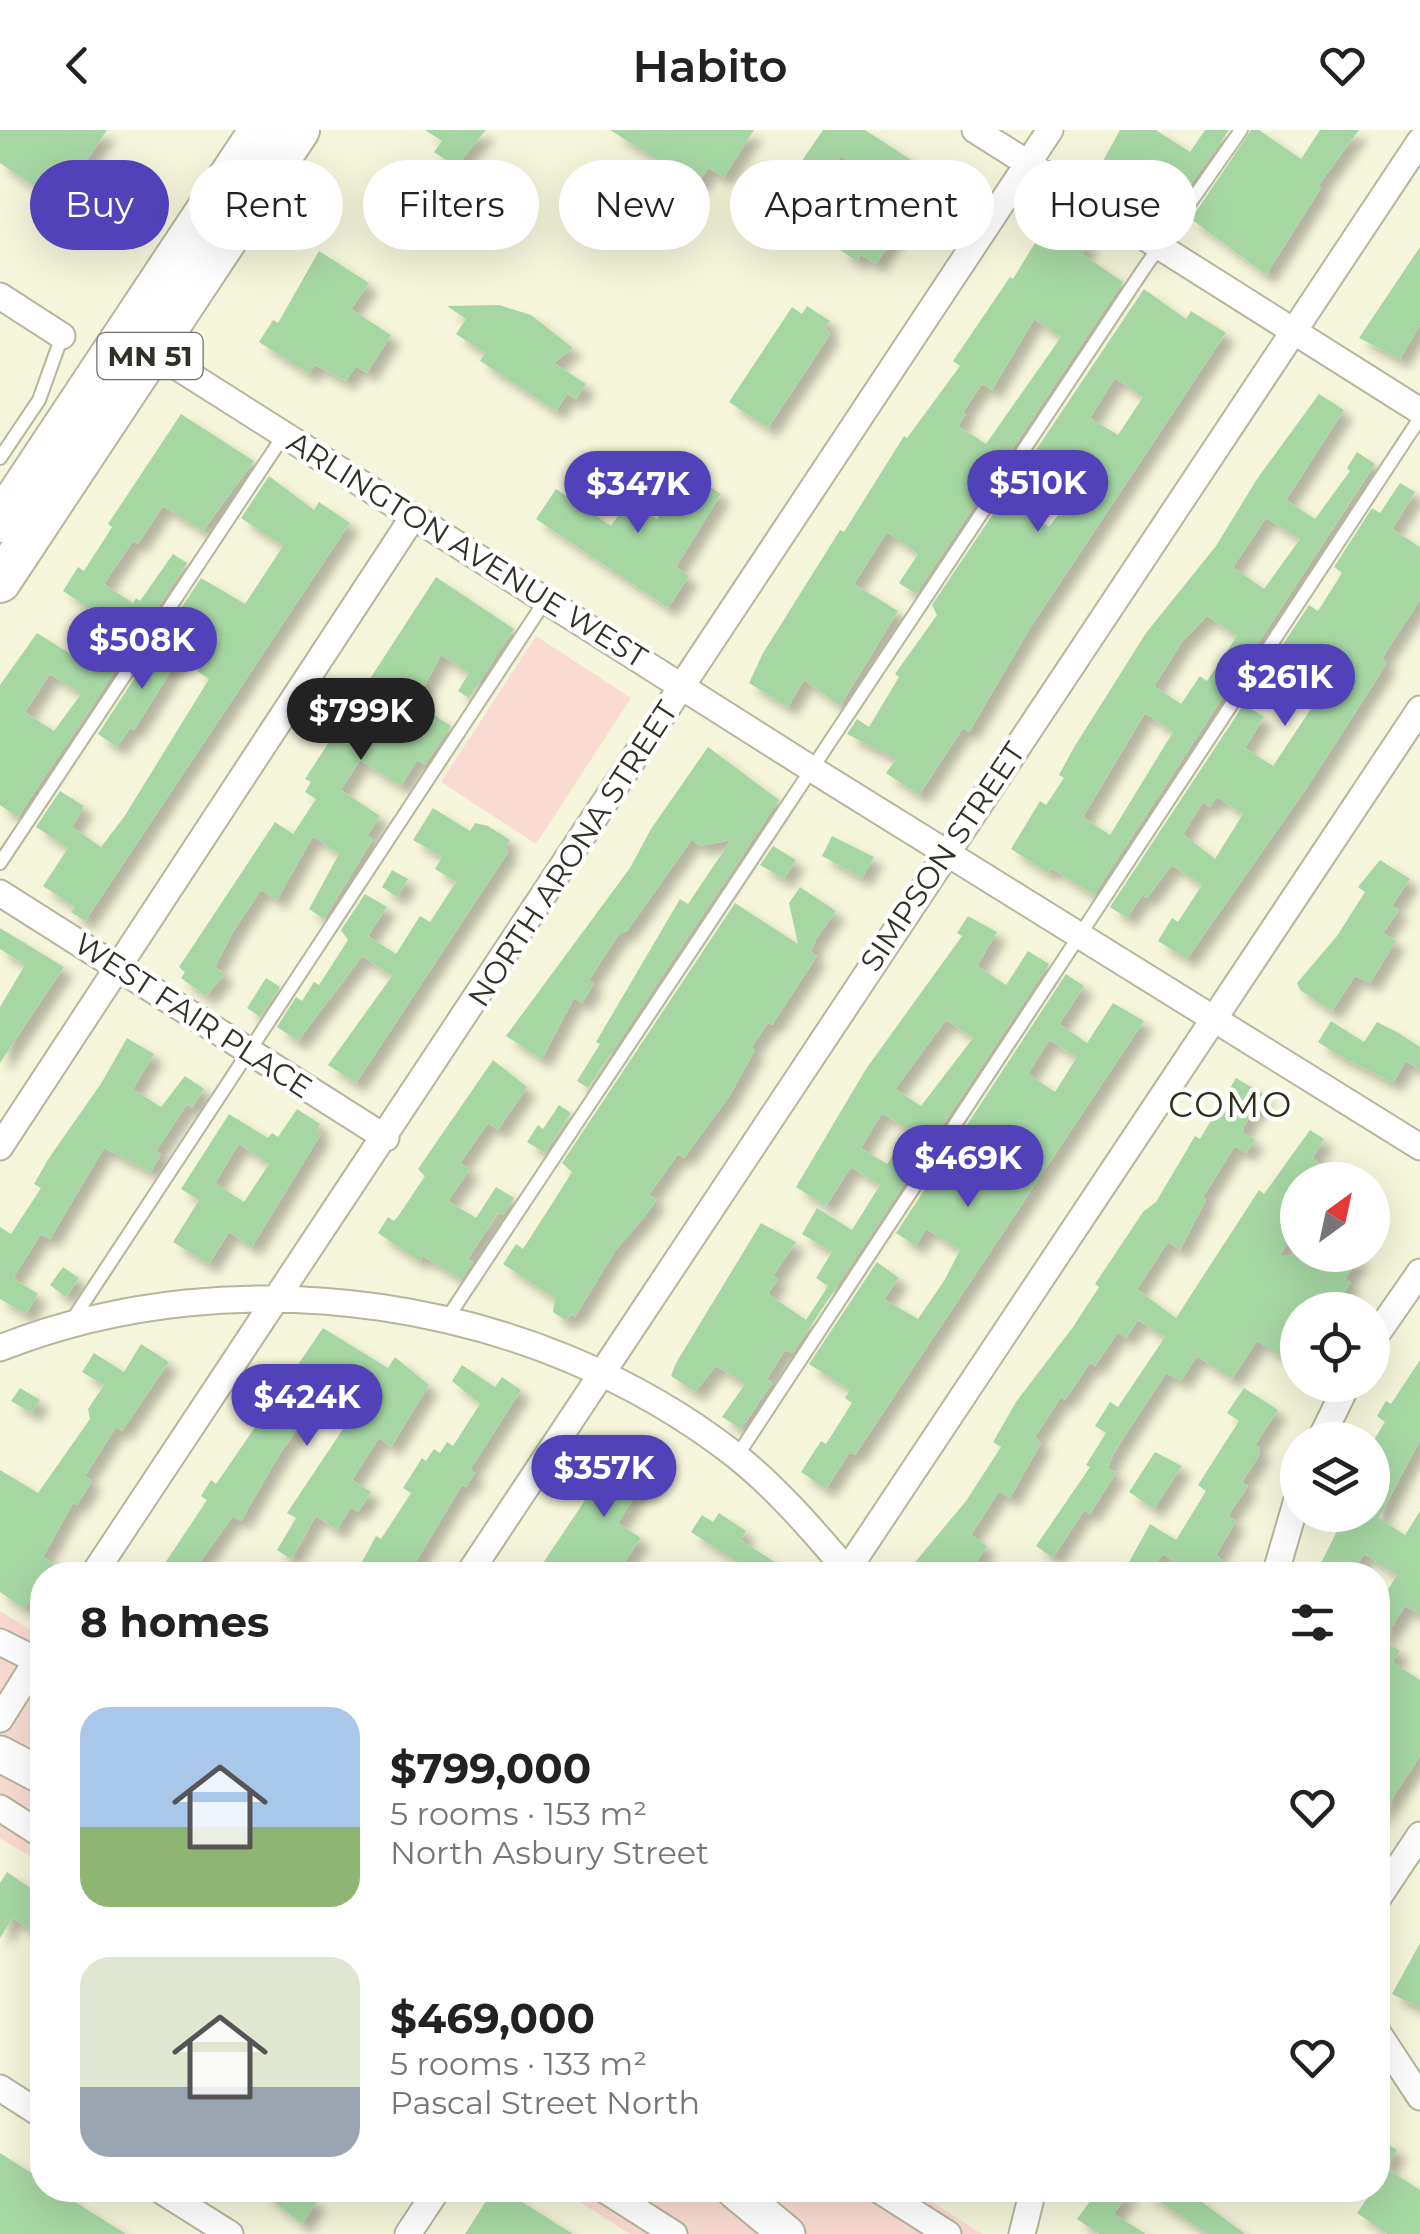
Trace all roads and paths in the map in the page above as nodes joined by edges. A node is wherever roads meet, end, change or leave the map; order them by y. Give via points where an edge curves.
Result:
1 (260, 130) edge
2 (299, 130) edge
3 (975, 130) edge
4 (1050, 130) edge
5 (1241, 130) edge
6 (1420, 141) edge
7 (1021, 160) edge
8 (1028, 160) edge
9 (1014, 181) edge
10 (1196, 197) edge
11 (1160, 250) edge
12 (1167, 250) edge
13 (0, 296) edge
14 (1293, 331) junction
15 (62, 336) joint
16 (139, 342) junction
17 (1420, 415) edge
18 (284, 435) junction
19 (0, 458) edge
20 (413, 517) junction
21 (0, 522) edge
22 (0, 582) edge
23 (545, 601) junction
24 (683, 687) junction
25 (1420, 709) edge
26 (1412, 737) edge
27 (810, 768) junction
28 (946, 852) junction
29 (0, 863) edge
30 (0, 893) edge
31 (1079, 932) junction
32 (117, 967) junction
33 (1215, 1017) junction
34 (248, 1051) junction
35 (386, 1138) junction
36 (1420, 1146) edge
37 (0, 1147) edge
38 (1420, 1272) edge
39 (275, 1300) junction
40 (1390, 1315) edge
41 (446, 1320) junction
42 (71, 1322) junction
43 (0, 1348) edge
44 (600, 1375) junction
45 (737, 1456) junction
46 (1288, 1532) edge
47 (103, 1562) edge
48 (477, 1562) edge
49 (838, 1562) edge
50 (856, 1562) edge
51 (1280, 1562) edge
52 (0, 1642) edge
53 (30, 1654) edge
54 (30, 1675) edge
55 (0, 1720) edge
56 (0, 1754) edge
57 (30, 1770) edge
58 (0, 1808) edge
59 (30, 1827) edge
60 (1420, 1835) edge
61 (1390, 1880) edge
62 (1390, 2051) edge
63 (0, 2088) edge
64 (1420, 2097) edge
65 (30, 2107) edge
66 (179, 2202) edge
67 (429, 2202) edge
68 (624, 2202) edge
69 (748, 2202) edge
70 (898, 2202) edge
71 (1030, 2202) edge
72 (230, 2234) edge
73 (408, 2234) edge
74 (674, 2234) edge
75 (787, 2234) edge
76 (948, 2234) edge
77 (1022, 2234) edge

1 - 16 main road, MN 51
2 - 16 main road, MN 51
3 - 7 street
4 - 8 street, NORTH ARONA STREET
5 - 10 lane
6 - 14 street, SIMPSON STREET
9 - 24 street, NORTH ARONA STREET
11 - 27 lane
12 - 14 street
13 - 15 street
14 - 17 street
14 - 28 street, SIMPSON STREET
15 - 19 lane via 39,400
16 - 18 street, ARLINGTON AVENUE WEST
16 - 21 main road, MN 51
16 - 22 main road, MN 51
17 - 31 lane
18 - 20 street, ARLINGTON AVENUE WEST
18 - 29 lane
20 - 23 street, ARLINGTON AVENUE WEST
20 - 32 street
23 - 24 street, ARLINGTON AVENUE WEST
23 - 34 lane
24 - 27 street, ARLINGTON AVENUE WEST
24 - 35 street, NORTH ARONA STREET
25 - 26 street
26 - 33 street
27 - 28 street, ARLINGTON AVENUE WEST
27 - 41 lane
28 - 31 street, ARLINGTON AVENUE WEST
28 - 44 street, SIMPSON STREET
30 - 32 street, WEST FAIR PLACE
31 - 33 street, ARLINGTON AVENUE WEST
31 - 45 lane
32 - 34 street, WEST FAIR PLACE
32 - 37 street
33 - 36 street, ARLINGTON AVENUE WEST
33 - 50 street
34 - 35 street, WEST FAIR PLACE
34 - 42 lane
35 - 39 street, NORTH ARONA STREET
38 - 40 street
39 - 41 street
39 - 42 street via 198,1302
39 - 47 street, NORTH ARONA STREET
41 - 44 street
42 - 43 street
44 - 45 street
44 - 48 street, SIMPSON STREET
45 - 49 street
46 - 51 street
52 - 53 street
54 - 55 street
56 - 57 street
58 - 59 street
60 - 61 street
62 - 64 street
63 - 65 street
66 - 72 street
67 - 73 street
68 - 74 street
69 - 75 street
70 - 76 street
71 - 77 street

